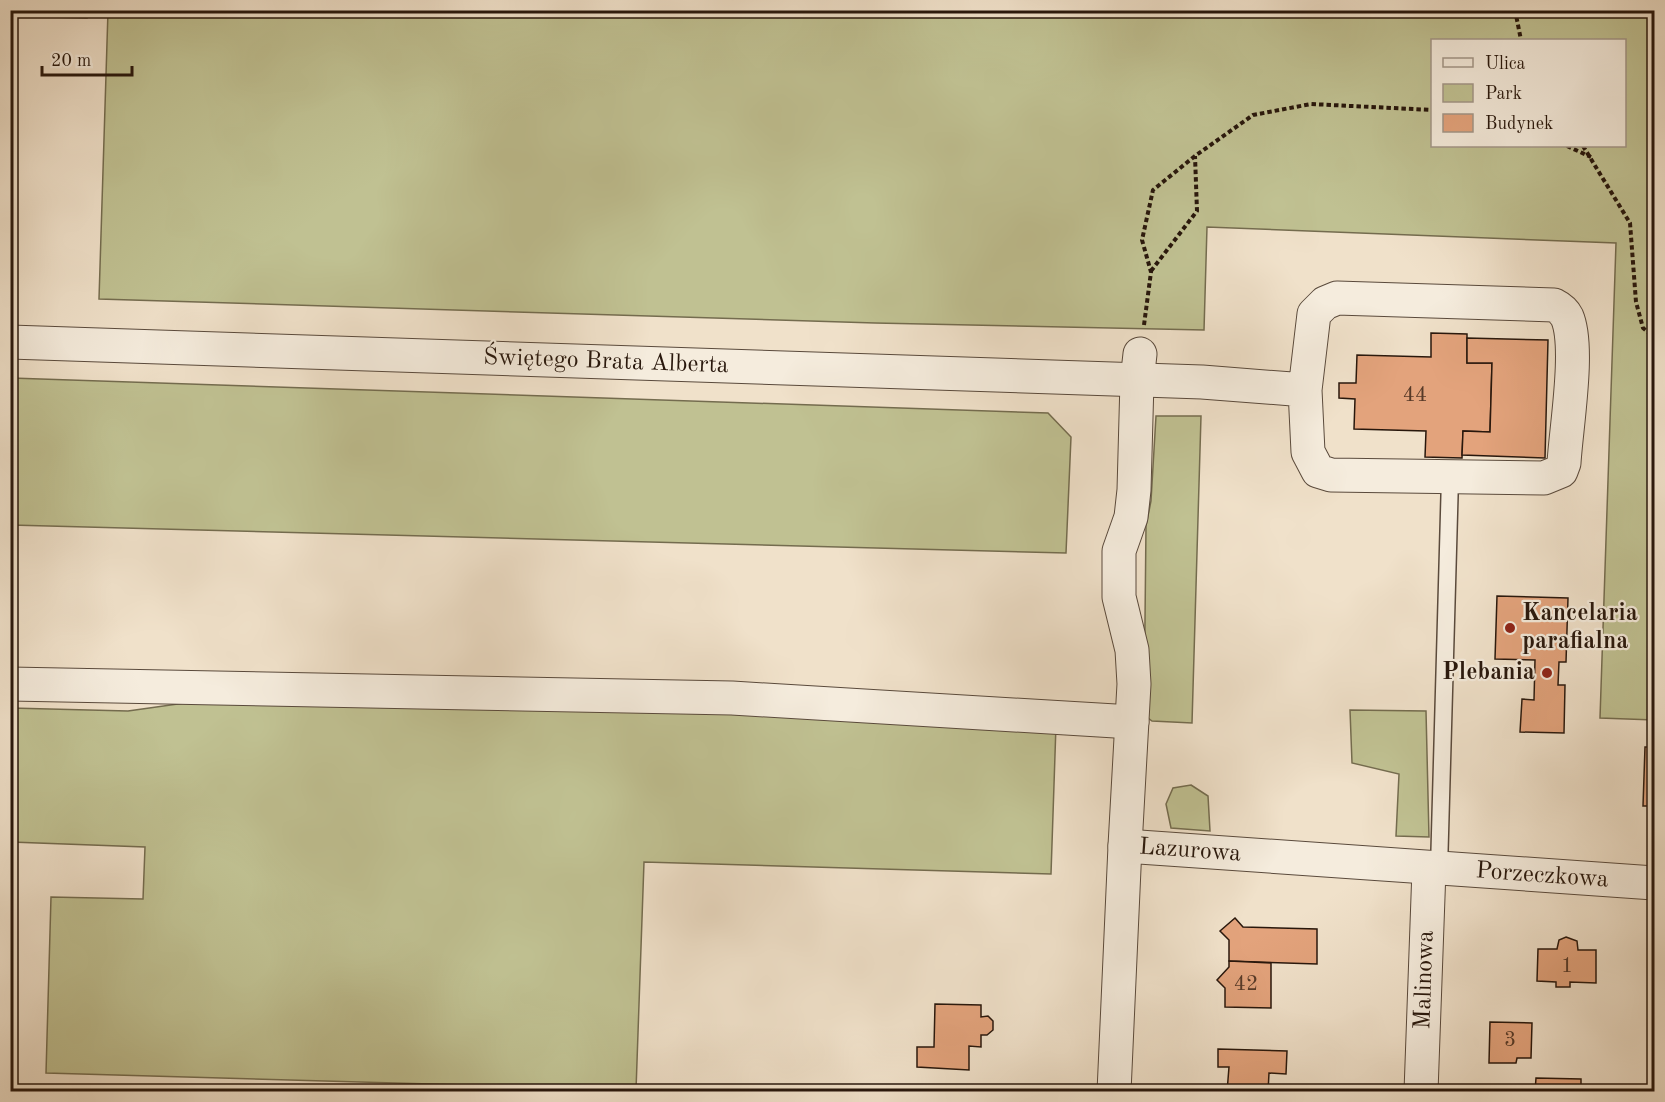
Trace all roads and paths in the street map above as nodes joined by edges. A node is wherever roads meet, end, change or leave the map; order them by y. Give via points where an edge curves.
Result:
1 (1515, 10) edge
2 (1521, 39) edge
3 (1431, 110) edge
4 (1569, 147) edge
5 (1584, 147) edge
6 (1195, 156) junction
7 (1592, 158) junction
8 (1151, 272) junction
9 (1654, 337) edge
10 (10, 342) edge
11 (1138, 367) junction
12 (1305, 390) junction
13 (1450, 478) junction
14 (10, 684) edge
15 (1132, 722) junction
16 (1125, 846) junction
17 (1434, 869) junction
18 (1654, 883) edge
19 (1114, 1092) edge
20 (1421, 1092) edge

1 - 2 path
3 - 6 path via 1311,104 1253,115
4 - 7 path
5 - 7 path
6 - 8 path via 1197,211
6 - 8 path via 1153,190 1142,240
7 - 9 path via 1630,223 1636,302 1642,328
8 - 11 path
10 - 11 street, Świętego Brata Alberta
11 - 12 street, Świętego Brata Alberta via 1202,381
11 - 15 street via 1134,490 1131,517 1119,551 1119,597 1132,650
12 - 13 street via 1308,452 1318,471 1330,475
12 - 13 street via 1314,314 1337,298 1554,305 1562,309 1568,318 1572,346 1561,471 1544,478
13 - 17 lane
14 - 15 street via 732,698
15 - 16 street
16 - 17 street, Lazurowa
16 - 19 street, Lazurowa
17 - 18 street, Porzeczkowa
17 - 20 street, Malinowa

